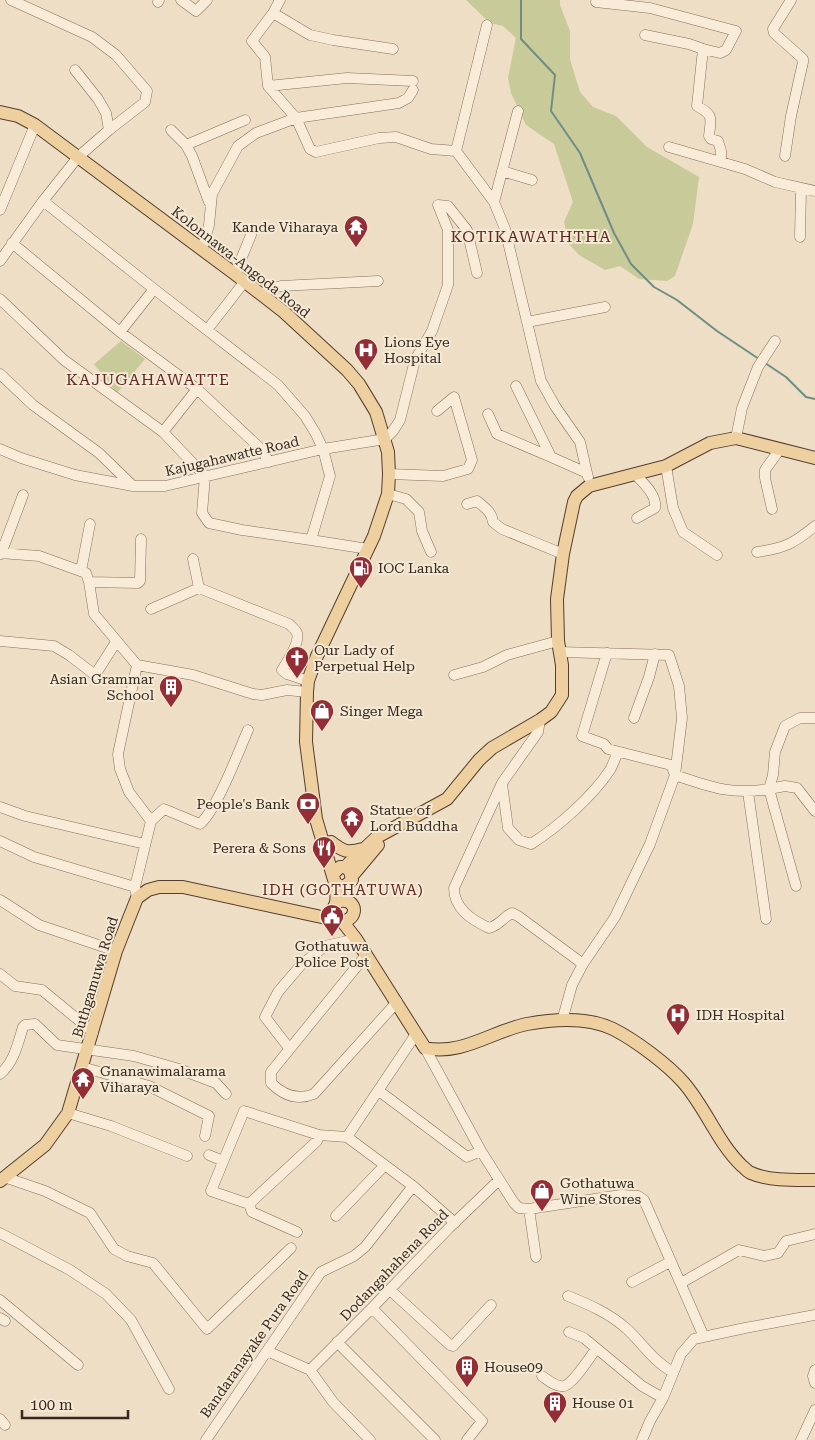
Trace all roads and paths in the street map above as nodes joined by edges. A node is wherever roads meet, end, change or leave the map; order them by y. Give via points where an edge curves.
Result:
1 (10, 0) edge
2 (181, 0) edge
3 (207, 0) edge
4 (280, 0) edge
5 (790, 0) edge
6 (596, 2) dead end
7 (651, 4) edge
8 (273, 13) junction
9 (487, 25) dead end
10 (645, 34) dead end
11 (703, 48) junction
12 (393, 49) dead end
13 (75, 70) dead end
14 (268, 86) junction
15 (518, 111) dead end
16 (0, 112) edge
17 (296, 118) junction
18 (245, 120) dead end
19 (35, 125) junction
20 (109, 130) junction
21 (171, 130) dead end
22 (186, 145) junction
23 (669, 146) dead end
24 (456, 151) junction
25 (785, 156) dead end
26 (78, 157) junction
27 (721, 162) junction
28 (502, 171) junction
29 (532, 180) dead end
30 (801, 189) junction
31 (815, 191) edge
32 (43, 201) junction
33 (494, 202) junction
34 (211, 206) junction
35 (0, 210) edge
36 (251, 235) dead end
37 (800, 237) dead end
38 (12, 243) junction
39 (202, 249) junction
40 (0, 260) edge
41 (477, 272) dead end
42 (240, 278) junction
43 (378, 281) dead end
44 (154, 289) junction
45 (262, 294) junction
46 (0, 300) edge
47 (605, 307) dead end
48 (527, 322) junction
49 (207, 330) junction
50 (120, 332) junction
51 (775, 341) dead end
52 (0, 374) edge
53 (516, 386) dead end
54 (197, 389) junction
55 (437, 411) dead end
56 (488, 414) dead end
57 (164, 432) junction
58 (736, 438) junction
59 (385, 439) junction
60 (0, 449) edge
61 (323, 449) junction
62 (780, 449) junction
63 (551, 456) junction
64 (815, 458) edge
65 (269, 462) junction
66 (666, 466) junction
67 (587, 473) junction
68 (389, 474) junction
69 (205, 476) junction
70 (636, 476) junction
71 (133, 486) junction
72 (589, 486) junction
73 (388, 494) junction
74 (23, 495) dead end
75 (467, 504) dead end
76 (772, 509) dead end
77 (637, 518) dead end
78 (90, 524) dead end
79 (815, 526) edge
80 (141, 539) dead end
81 (311, 540) junction
82 (368, 549) junction
83 (431, 552) dead end
84 (757, 552) dead end
85 (1, 553) edge
86 (564, 554) junction
87 (717, 555) dead end
88 (193, 559) dead end
89 (81, 571) junction
90 (90, 582) junction
91 (199, 588) junction
92 (151, 609) dead end
93 (0, 641) edge
94 (116, 642) junction
95 (559, 646) junction
96 (607, 653) junction
97 (655, 654) junction
98 (137, 665) junction
99 (454, 675) dead end
100 (308, 686) junction
101 (634, 718) dead end
102 (815, 718) edge
103 (540, 720) junction
104 (248, 730) dead end
105 (618, 752) junction
106 (675, 775) junction
107 (502, 783) junction
108 (769, 789) junction
109 (748, 792) junction
110 (315, 806) junction
111 (0, 807) edge
112 (815, 811) edge
113 (151, 821) junction
114 (387, 833) junction
115 (0, 841) edge
116 (331, 842) junction
117 (145, 844) junction
118 (364, 849) junction
119 (343, 875) junction
120 (796, 886) dead end
121 (136, 892) junction
122 (0, 900) edge
123 (334, 904) junction
124 (353, 908) junction
125 (309, 914) junction
126 (766, 919) dead end
127 (341, 921) junction
128 (356, 939) junction
129 (116, 951) junction
130 (366, 955) junction
131 (584, 964) junction
132 (0, 974) edge
133 (397, 1002) junction
134 (562, 1021) junction
135 (92, 1032) junction
136 (416, 1034) junction
137 (289, 1048) junction
138 (425, 1048) junction
139 (88, 1050) junction
140 (82, 1067) junction
141 (1, 1070) edge
142 (379, 1091) junction
143 (226, 1094) dead end
144 (68, 1113) junction
145 (205, 1136) dead end
146 (319, 1136) junction
147 (347, 1137) junction
148 (481, 1151) junction
149 (208, 1155) dead end
150 (187, 1156) dead end
151 (223, 1161) junction
152 (385, 1165) junction
153 (2, 1179) edge
154 (499, 1180) junction
155 (815, 1180) edge
156 (413, 1186) junction
157 (249, 1204) junction
158 (529, 1209) junction
159 (336, 1216) dead end
160 (454, 1223) junction
161 (297, 1232) dead end
162 (0, 1234) edge
163 (815, 1234) edge
164 (290, 1248) dead end
165 (536, 1257) dead end
166 (670, 1262) junction
167 (632, 1282) dead end
168 (681, 1283) junction
169 (390, 1290) junction
170 (568, 1296) dead end
171 (0, 1300) edge
172 (490, 1305) dead end
173 (372, 1308) junction
174 (815, 1315) edge
175 (569, 1332) dead end
176 (704, 1336) junction
177 (337, 1342) junction
178 (596, 1349) junction
179 (267, 1351) junction
180 (78, 1365) dead end
181 (310, 1370) junction
182 (815, 1370) edge
183 (673, 1372) junction
184 (542, 1376) dead end
185 (815, 1383) edge
186 (169, 1390) dead end
187 (663, 1398) junction
188 (815, 1410) edge
189 (207, 1438) edge
190 (365, 1438) edge
191 (198, 1440) edge
192 (435, 1440) edge
193 (467, 1440) edge
194 (642, 1440) edge
195 (800, 1440) edge

1 - 20 street via 92,37 116,55 147,91 145,102
2 - 3 street via 196,10
4 - 8 street
5 - 25 street via 773,29 803,59
6 - 7 street
7 - 11 street via 736,31 726,50 720,53
8 - 12 street via 310,35
8 - 14 street via 252,41 265,57
9 - 24 street
10 - 11 street
11 - 27 street via 697,106 711,117 709,136 720,144
13 - 20 street via 98,98 106,113
14 - 17 street
14 - 17 street via 347,78 413,85 408,98 399,103
15 - 28 street
16 - 19 main road, Kolonnawa-Angoda Road via 18,116
17 - 24 street via 310,149 316,152 396,137 431,148
17 - 34 street via 256,133 238,146 212,194
18 - 22 street
19 - 26 main road, Kolonnawa-Angoda Road
19 - 35 street
20 - 26 street
21 - 22 street
22 - 34 street
23 - 27 street
24 - 33 street
26 - 32 street
26 - 39 main road, Kolonnawa-Angoda Road
27 - 30 street
28 - 29 street
28 - 33 street
30 - 31 street
30 - 37 street
32 - 38 street
32 - 44 street
33 - 48 street via 505,229
34 - 39 street
36 - 42 street
38 - 40 street
38 - 50 street
39 - 42 main road, Kolonnawa-Angoda Road
41 - 59 street via 467,230 448,206 438,205 448,230 448,285 432,331 415,360 400,420
42 - 45 main road, Kolonnawa-Angoda Road
42 - 49 street
43 - 45 street via 281,286
44 - 49 street
44 - 50 street
45 - 59 main road, Kolonnawa-Angoda Road via 308,332 360,384 376,412
46 - 57 street via 64,360
47 - 48 street
48 - 67 street via 541,381 580,442
49 - 61 street via 278,385 305,416
50 - 54 street
51 - 58 street via 758,367 742,408
52 - 71 street via 33,404 99,453
53 - 63 street
54 - 57 street
54 - 65 street via 261,449
55 - 68 street via 454,398 472,460 468,469 443,476
56 - 63 street via 497,434
57 - 69 street
58 - 62 main road
58 - 66 main road via 710,443
59 - 61 street, Kajugahawatte Road
59 - 68 main road, Kolonnawa-Angoda Road
60 - 71 street, Kajugahawatte Road via 75,475
61 - 65 street, Kajugahawatte Road
61 - 81 street via 330,476
62 - 64 main road
62 - 76 street via 765,470
63 - 67 street
65 - 69 street, Kajugahawatte Road
66 - 70 main road
66 - 87 street via 673,508 683,532
67 - 72 street
68 - 73 main road, Kolonnawa-Angoda Road
69 - 71 street, Kajugahawatte Road via 165,486
69 - 81 street via 202,513 209,523
70 - 72 main road
70 - 77 street via 656,502 654,508
72 - 86 main road via 574,502
73 - 82 main road, Kolonnawa-Angoda Road
73 - 83 street via 406,499 419,512 422,531
74 - 85 street
75 - 86 street via 477,501 502,529
78 - 89 street
79 - 84 street via 798,541 780,549
80 - 90 street via 138,583
81 - 82 street
82 - 100 main road, Kolonnawa-Angoda Road via 317,656
85 - 89 street via 39,556
86 - 95 main road via 557,599
88 - 91 street
89 - 90 street via 86,573
90 - 94 street via 94,614
91 - 92 street
91 - 100 street via 289,624 297,637 282,670
93 - 94 street via 54,646 95,675
94 - 98 street
95 - 96 street
95 - 99 street via 507,655 483,667
95 - 103 main road via 562,695
96 - 97 street
96 - 105 street via 582,736
97 - 101 street
97 - 106 street via 669,655 680,686 682,718
98 - 100 street via 192,675 253,694
98 - 113 street via 118,754 129,792
100 - 110 main road, Kolonnawa-Angoda Road via 306,742
102 - 108 street via 800,718 785,726
103 - 107 street via 538,732
103 - 114 main road via 492,748 447,799
104 - 113 street via 205,820 200,824 164,809
105 - 106 street via 671,765
105 - 107 street via 610,769 584,800 531,844 519,840 508,828
106 - 109 street via 722,790
106 - 131 street via 646,852 615,917
107 - 131 street via 454,888 454,898 459,908 489,928 497,926 507,915 518,916
108 - 109 street
108 - 112 street via 796,788
108 - 120 street
109 - 126 street
110 - 116 main road, Kolonnawa-Angoda Road
110 - 119 main road, Kolonnawa-Angoda Road via 316,819
111 - 117 street via 25,816
113 - 117 street
114 - 118 main road
114 - 119 main road
115 - 121 street via 34,857
116 - 118 main road via 349,853
116 - 119 main road, Kolonnawa-Angoda Road
117 - 121 street
118 - 119 main road
119 - 123 main road
119 - 124 main road
121 - 125 main road via 183,887
121 - 129 main road, Buthgamuwa Road
122 - 129 street via 39,925
123 - 124 main road via 347,901
123 - 125 main road
123 - 127 main road via 332,912
124 - 127 main road via 352,917
124 - 128 main road
125 - 127 main road
127 - 128 main road
128 - 130 main road
128 - 137 street via 325,946 301,965 278,992 265,1017
129 - 135 main road, Buthgamuwa Road
130 - 133 main road
130 - 137 street
131 - 134 street via 572,985
132 - 135 street via 15,986 42,990
133 - 136 main road
133 - 137 street via 314,1094 293,1097 280,1092 271,1083 270,1072
134 - 138 main road via 526,1024 459,1048
134 - 155 main road via 583,1021 612,1029 669,1069 691,1092 730,1154 750,1173 782,1180
135 - 139 main road, Buthgamuwa Road
136 - 138 main road
136 - 142 street
138 - 148 street
139 - 140 main road, Buthgamuwa Road
139 - 141 street via 58,1045 36,1024 25,1024 16,1051
139 - 143 street via 134,1056 179,1069 216,1083
140 - 144 main road, Buthgamuwa Road
140 - 145 street via 149,1086 208,1116
142 - 147 street
142 - 148 street via 467,1157
144 - 150 street
144 - 153 main road, Buthgamuwa Road via 45,1145
146 - 147 street
146 - 151 street via 244,1111
146 - 157 street
147 - 152 street
148 - 154 street
149 - 151 street
151 - 157 street via 210,1191
152 - 156 street
152 - 159 street
153 - 164 street via 45,1191 90,1213 114,1249 153,1263 207,1329
154 - 158 street via 514,1203
154 - 160 street, Dodangahahena Road
156 - 160 street
156 - 179 street, Bandaranayake Pura Road via 365,1247 321,1272
157 - 161 street via 252,1212
158 - 165 street
158 - 166 street via 621,1195 638,1196 644,1200
160 - 169 street, Dodangahahena Road
162 - 186 street via 70,1270 106,1294 131,1320
163 - 168 street via 786,1241 778,1253 764,1256 740,1250
166 - 167 street
166 - 168 street
168 - 176 street
169 - 172 street via 453,1346
169 - 173 street, Dodangahahena Road
170 - 183 street via 602,1310 626,1328 664,1368
171 - 180 street
173 - 177 street, Dodangahahena Road
173 - 193 street via 482,1421
174 - 176 street
175 - 178 street via 584,1338
176 - 183 street via 694,1339 681,1354
177 - 181 street, Dodangahahena Road
177 - 192 street
178 - 184 street via 571,1382 564,1386
178 - 187 street via 642,1386
179 - 181 street
179 - 189 street, Bandaranayake Pura Road
181 - 190 street
182 - 185 street
183 - 187 street
187 - 194 street
188 - 195 street
189 - 191 street

